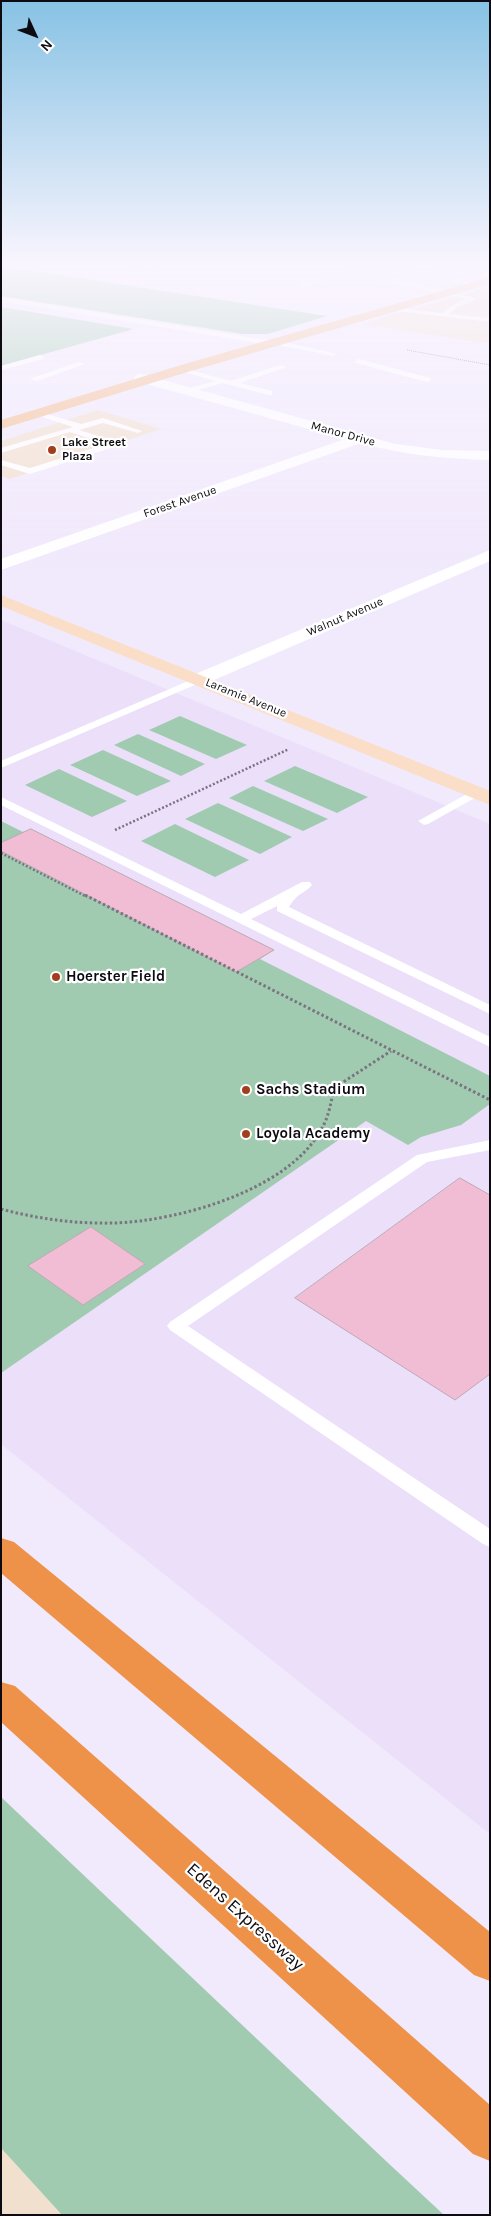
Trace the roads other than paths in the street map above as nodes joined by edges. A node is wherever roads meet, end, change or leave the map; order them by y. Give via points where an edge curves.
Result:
1 (14, 364) edge
2 (80, 364) edge
3 (196, 364) edge
4 (200, 364) edge
5 (371, 364) edge
6 (283, 367) dead end
7 (1, 368) edge
8 (182, 370) junction
9 (34, 379) dead end
10 (145, 379) junction
11 (427, 380) dead end
12 (223, 381) junction
13 (232, 383) junction
14 (189, 392) junction
15 (269, 393) dead end
16 (40, 413) junction
17 (1, 417) edge
18 (1, 425) edge
19 (82, 426) junction
20 (71, 430) junction
21 (138, 431) dead end
22 (359, 440) junction
23 (1, 451) edge
24 (490, 456) edge
25 (1, 462) edge
26 (490, 555) edge
27 (1, 565) edge
28 (1, 600) edge
29 (200, 679) junction
30 (1, 765) edge
31 (483, 796) edge
32 (1, 800) edge
33 (424, 821) dead end
34 (306, 885) dead end
35 (291, 893) junction
36 (238, 918) junction
37 (490, 1010) edge
38 (490, 1043) edge
39 (490, 1144) edge
40 (490, 1539) edge
41 (1, 1552) edge
42 (1, 1698) edge
43 (490, 1960) edge
44 (490, 2137) edge

1 - 7 lane
2 - 9 lane
3 - 10 main road
4 - 8 main road
5 - 11 lane
6 - 13 lane
8 - 10 main road
8 - 12 lane
10 - 14 street, Manor Drive
10 - 16 main road
10 - 17 main road
12 - 13 lane
12 - 14 lane
13 - 15 lane
14 - 22 street, Manor Drive
16 - 18 main road
16 - 19 lane
19 - 20 lane
19 - 21 lane via 103,420
20 - 23 lane
20 - 25 lane via 114,444 30,471
22 - 24 street, Manor Drive via 418,451
22 - 27 street, Forest Avenue
26 - 29 street, Walnut Avenue
28 - 29 street, Laramie Avenue
29 - 30 lane
29 - 31 street, Laramie Avenue
31 - 33 lane
32 - 36 lane
34 - 35 lane
35 - 36 lane
35 - 37 lane via 282,908 290,913
36 - 38 lane
39 - 40 lane via 422,1158 176,1326
41 - 43 highway
42 - 44 highway, Edens Expressway

